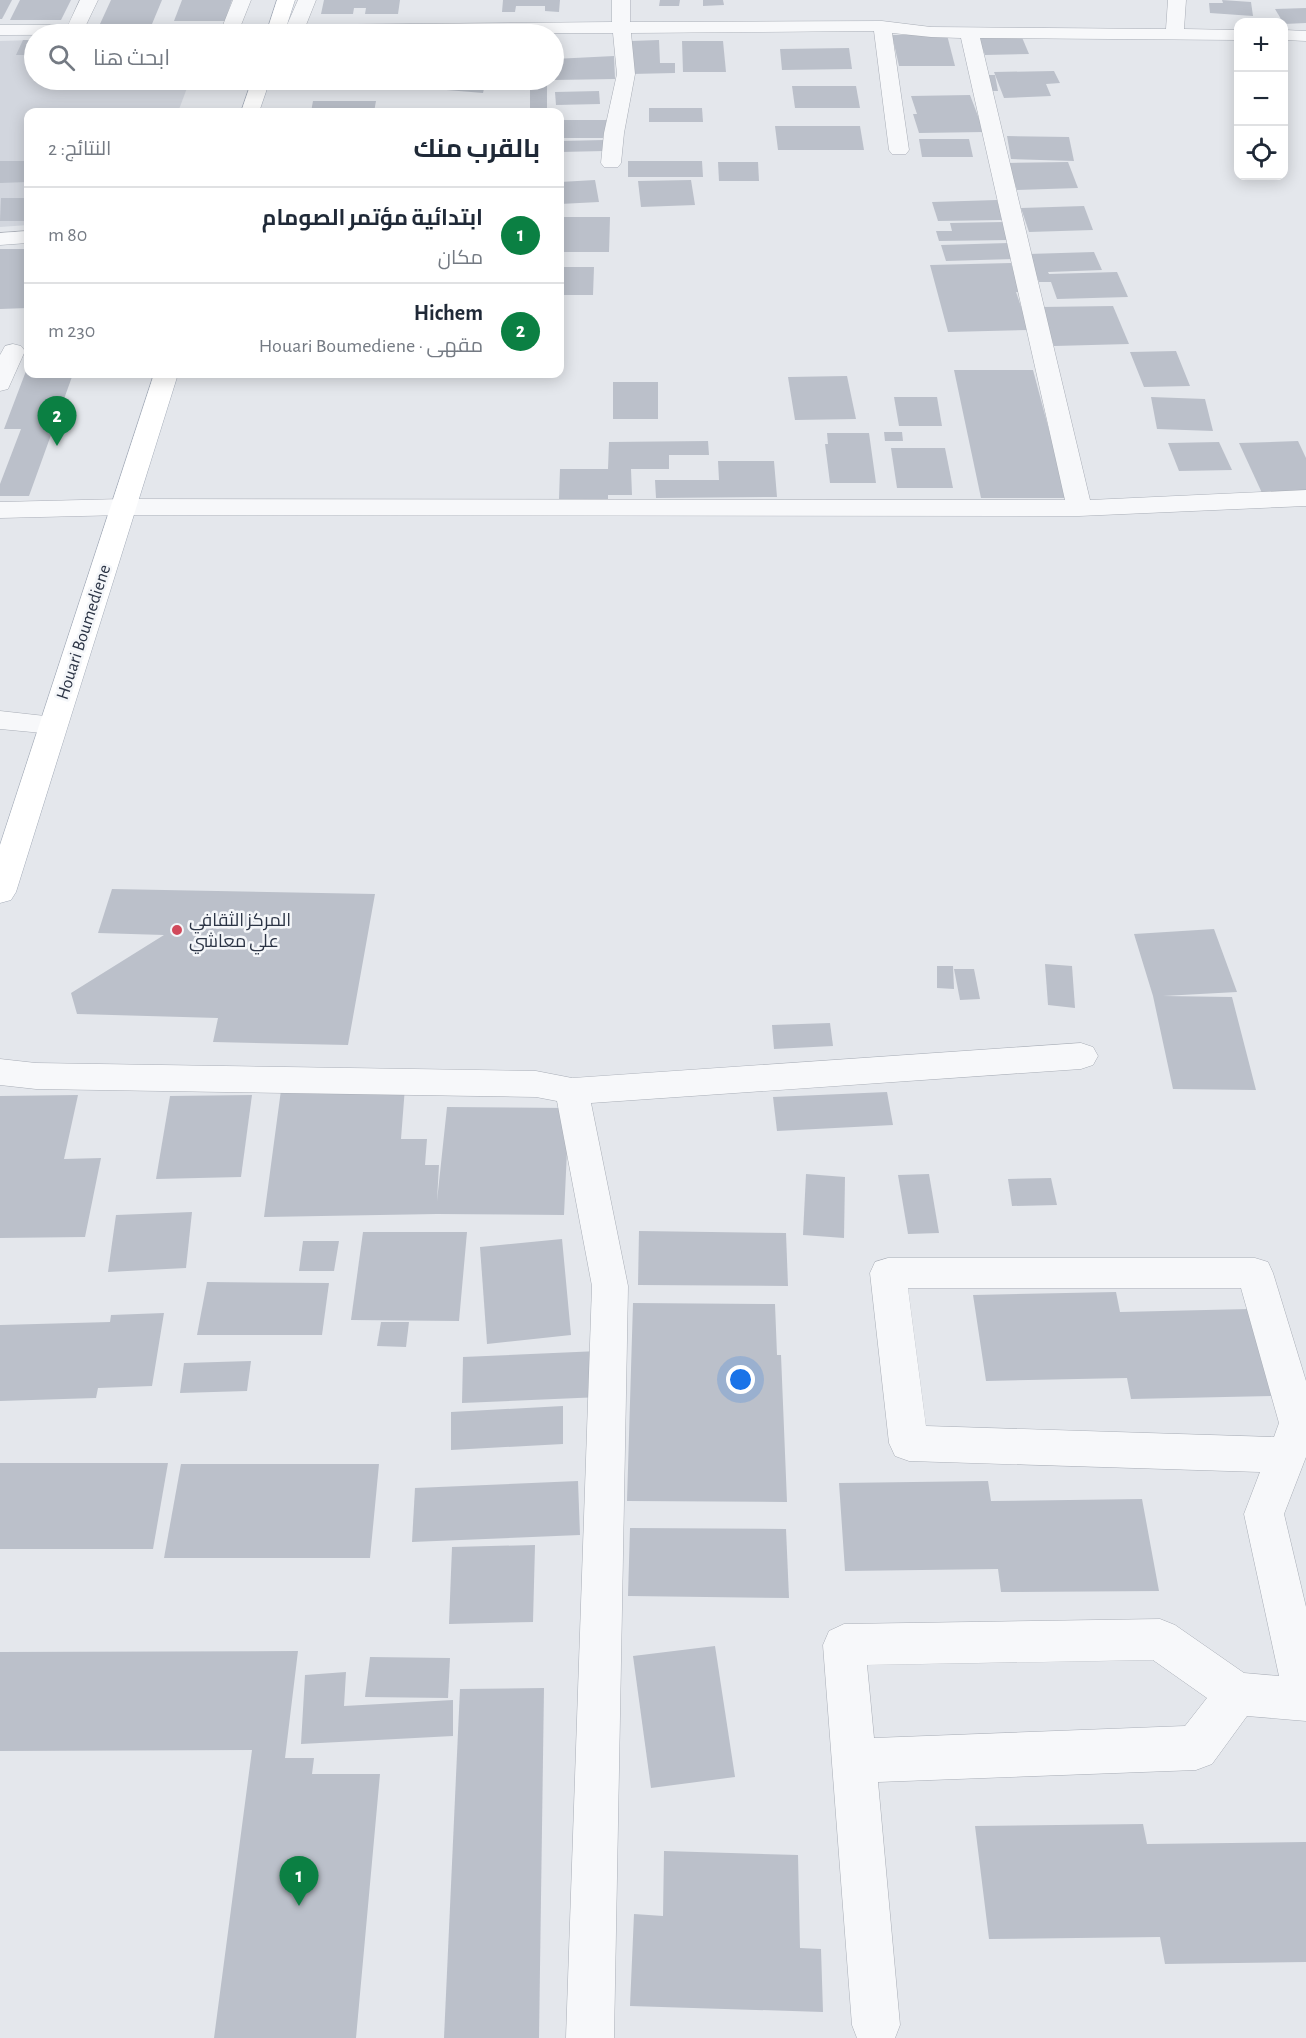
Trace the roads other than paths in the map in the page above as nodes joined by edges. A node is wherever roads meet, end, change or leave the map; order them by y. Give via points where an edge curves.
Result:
1 (89, 0) edge
2 (242, 0) edge
3 (286, 0) edge
4 (307, 0) edge
5 (621, 0) edge
6 (1177, 0) edge
7 (450, 9) dead end
8 (78, 24) edge
9 (233, 24) edge
10 (283, 24) edge
11 (295, 24) edge
12 (448, 24) edge
13 (621, 26) junction
14 (882, 26) junction
15 (564, 27) edge
16 (0, 30) edge
17 (24, 30) edge
18 (969, 31) junction
19 (1175, 33) junction
20 (1234, 34) edge
21 (1288, 35) edge
22 (1306, 36) edge
23 (258, 90) edge
24 (251, 108) edge
25 (899, 150) dead end
26 (611, 162) dead end
27 (24, 237) edge
28 (0, 239) edge
29 (14, 351) dead end
30 (165, 378) edge
31 (0, 384) edge
32 (1306, 498) edge
33 (123, 507) junction
34 (1079, 508) junction
35 (0, 510) edge
36 (0, 720) edge
37 (53, 725) junction
38 (0, 892) edge
39 (1081, 1056) dead end
40 (0, 1072) edge
41 (573, 1091) junction
42 (1287, 1455) junction
43 (1238, 1694) junction
44 (1306, 1700) edge
45 (854, 1761) junction
46 (876, 2025) dead end
47 (590, 2038) edge

1 - 8 street
2 - 9 street
3 - 10 main road
4 - 11 street via 300,21
5 - 13 street
6 - 19 street
7 - 12 street
13 - 14 street via 750,17
13 - 15 street
13 - 26 street via 626,74
14 - 18 street via 931,32
14 - 25 street
16 - 17 street
18 - 19 street
18 - 34 street
19 - 20 street
21 - 22 street
23 - 24 main road
27 - 28 street
29 - 31 street
30 - 33 main road, Houari Boumediene
32 - 34 street
33 - 34 street
33 - 35 street
33 - 37 main road, Houari Boumediene
36 - 37 street
37 - 38 main road, Houari Boumediene
39 - 41 street
40 - 41 street via 36,1076 536,1084
41 - 47 street via 610,1286
42 - 42 street via 1299,1423 1255,1274 888,1273 909,1443
42 - 44 street via 1264,1514
43 - 44 street
43 - 45 street via 1196,1748
43 - 45 street via 1160,1639 844,1645
45 - 46 street

